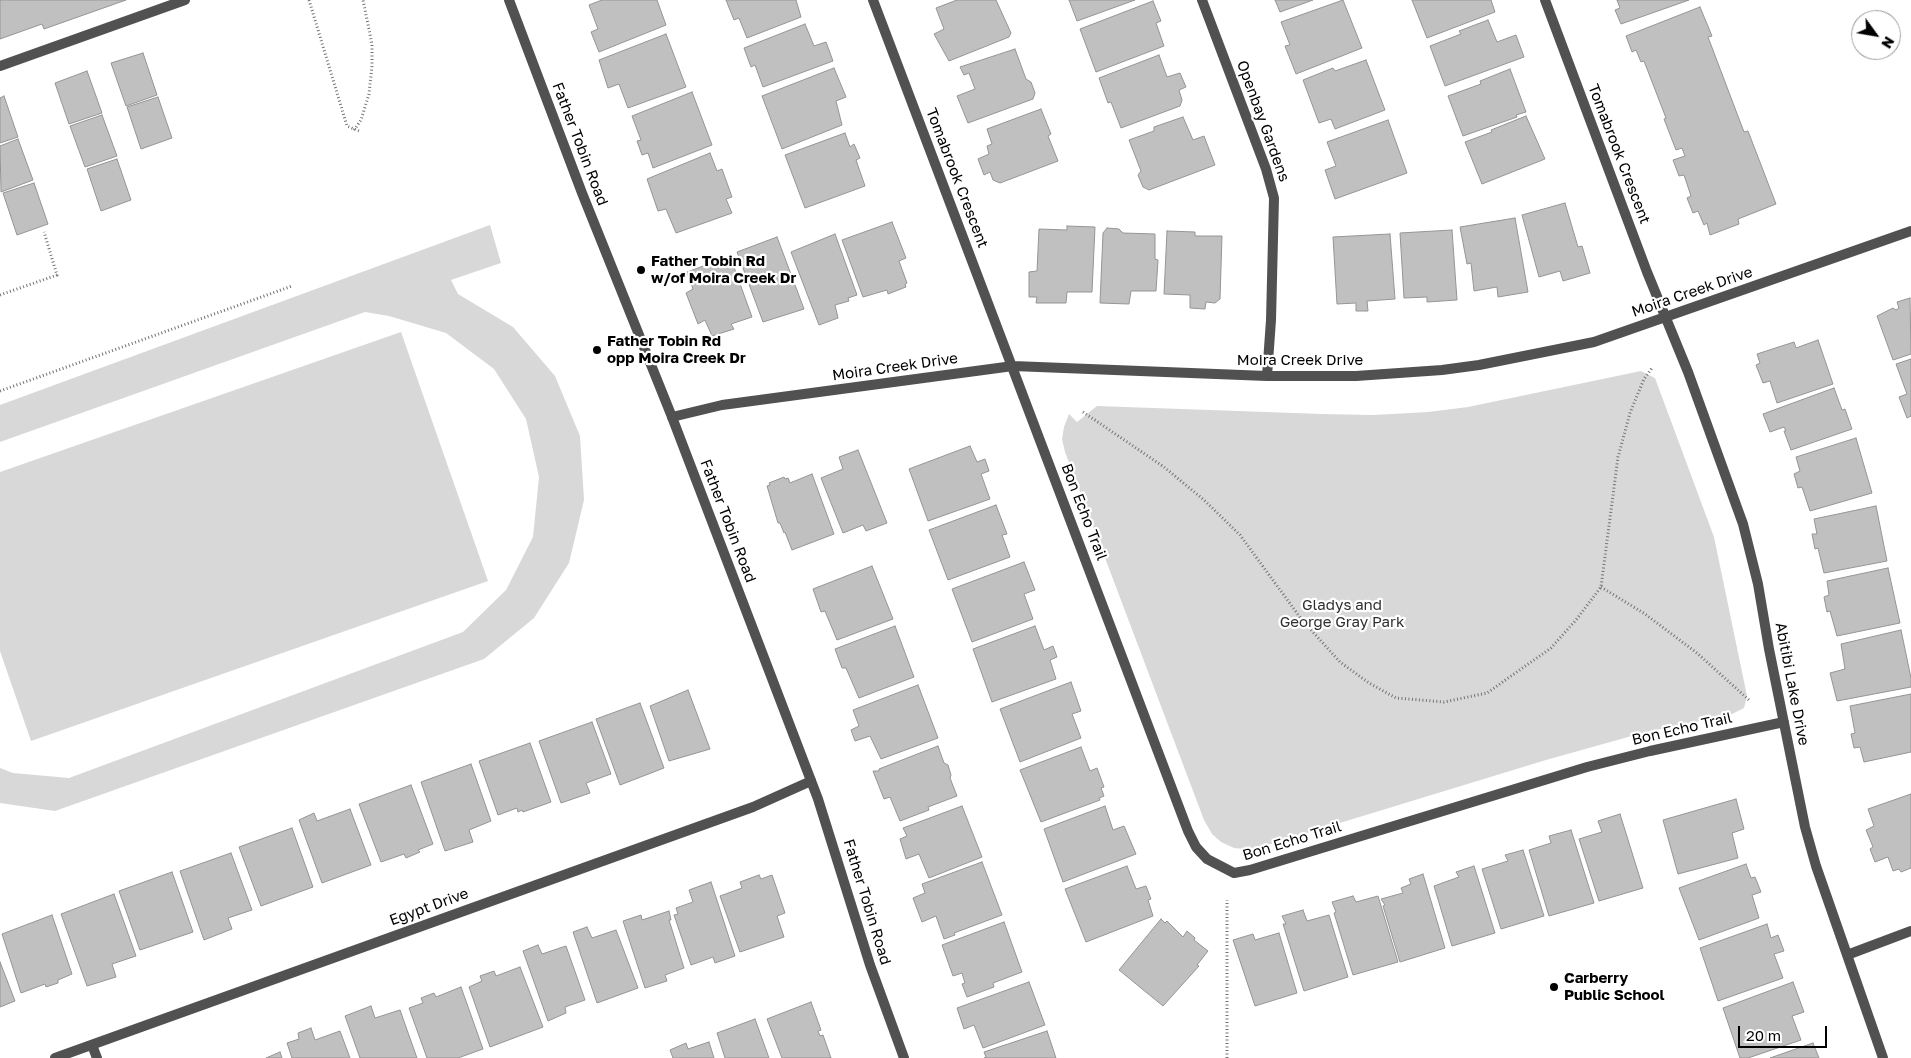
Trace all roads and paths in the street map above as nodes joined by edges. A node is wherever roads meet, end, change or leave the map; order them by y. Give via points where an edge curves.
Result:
1 (184, 0) edge
2 (309, 0) edge
3 (363, 0) edge
4 (509, 0) edge
5 (873, 0) edge
6 (1202, 0) edge
7 (1544, 0) edge
8 (0, 66) edge
9 (354, 130) junction
10 (360, 131) dead end
11 (1911, 231) edge
12 (44, 232) dead end
13 (292, 286) dead end
14 (0, 295) edge
15 (1666, 318) junction
16 (1013, 366) junction
17 (1652, 368) dead end
18 (1267, 376) junction
19 (0, 391) edge
20 (1083, 412) dead end
21 (672, 417) junction
22 (1601, 587) junction
23 (1749, 700) dead end
24 (1784, 722) junction
25 (811, 781) junction
26 (1227, 900) dead end
27 (1911, 931) edge
28 (1847, 955) junction
29 (92, 1045) junction
30 (55, 1058) edge
31 (97, 1058) edge
32 (904, 1058) edge
33 (1227, 1058) edge
34 (1883, 1058) edge

1 - 8 street
2 - 9 path via 341,109 347,126
3 - 9 path via 372,44 372,66 364,112
4 - 21 street, Father Tobin Road
5 - 16 street, Tomabrook Crescent
6 - 18 street, Openbay Gardens via 1274,198
7 - 15 street, Tomabrook Crescent
9 - 10 path
11 - 15 street, Moira Creek Drive
12 - 14 path via 57,275
13 - 19 path
15 - 18 street, Moira Creek Drive via 1577,346 1479,365 1391,374
15 - 24 street, Abitibi Lake Drive via 1743,524 1758,584
16 - 18 street, Moira Creek Drive
16 - 21 street, Moira Creek Drive via 722,405
16 - 24 street, Bon Echo Trail via 1188,831 1196,847 1221,867 1234,873 1250,870 1587,767
17 - 22 path via 1630,412 1618,457
20 - 22 path via 1164,467 1204,500 1240,535 1302,620 1340,662 1396,698 1444,702 1487,693 1551,648
21 - 25 street, Father Tobin Road
22 - 23 path via 1645,614 1697,653
24 - 28 street, Abitibi Lake Drive via 1805,827
25 - 29 street, Egypt Drive via 752,807
25 - 32 street, Father Tobin Road via 870,965
26 - 33 path
27 - 28 street
28 - 34 street, Abitibi Lake Drive
29 - 30 street, Egypt Drive
29 - 31 street

